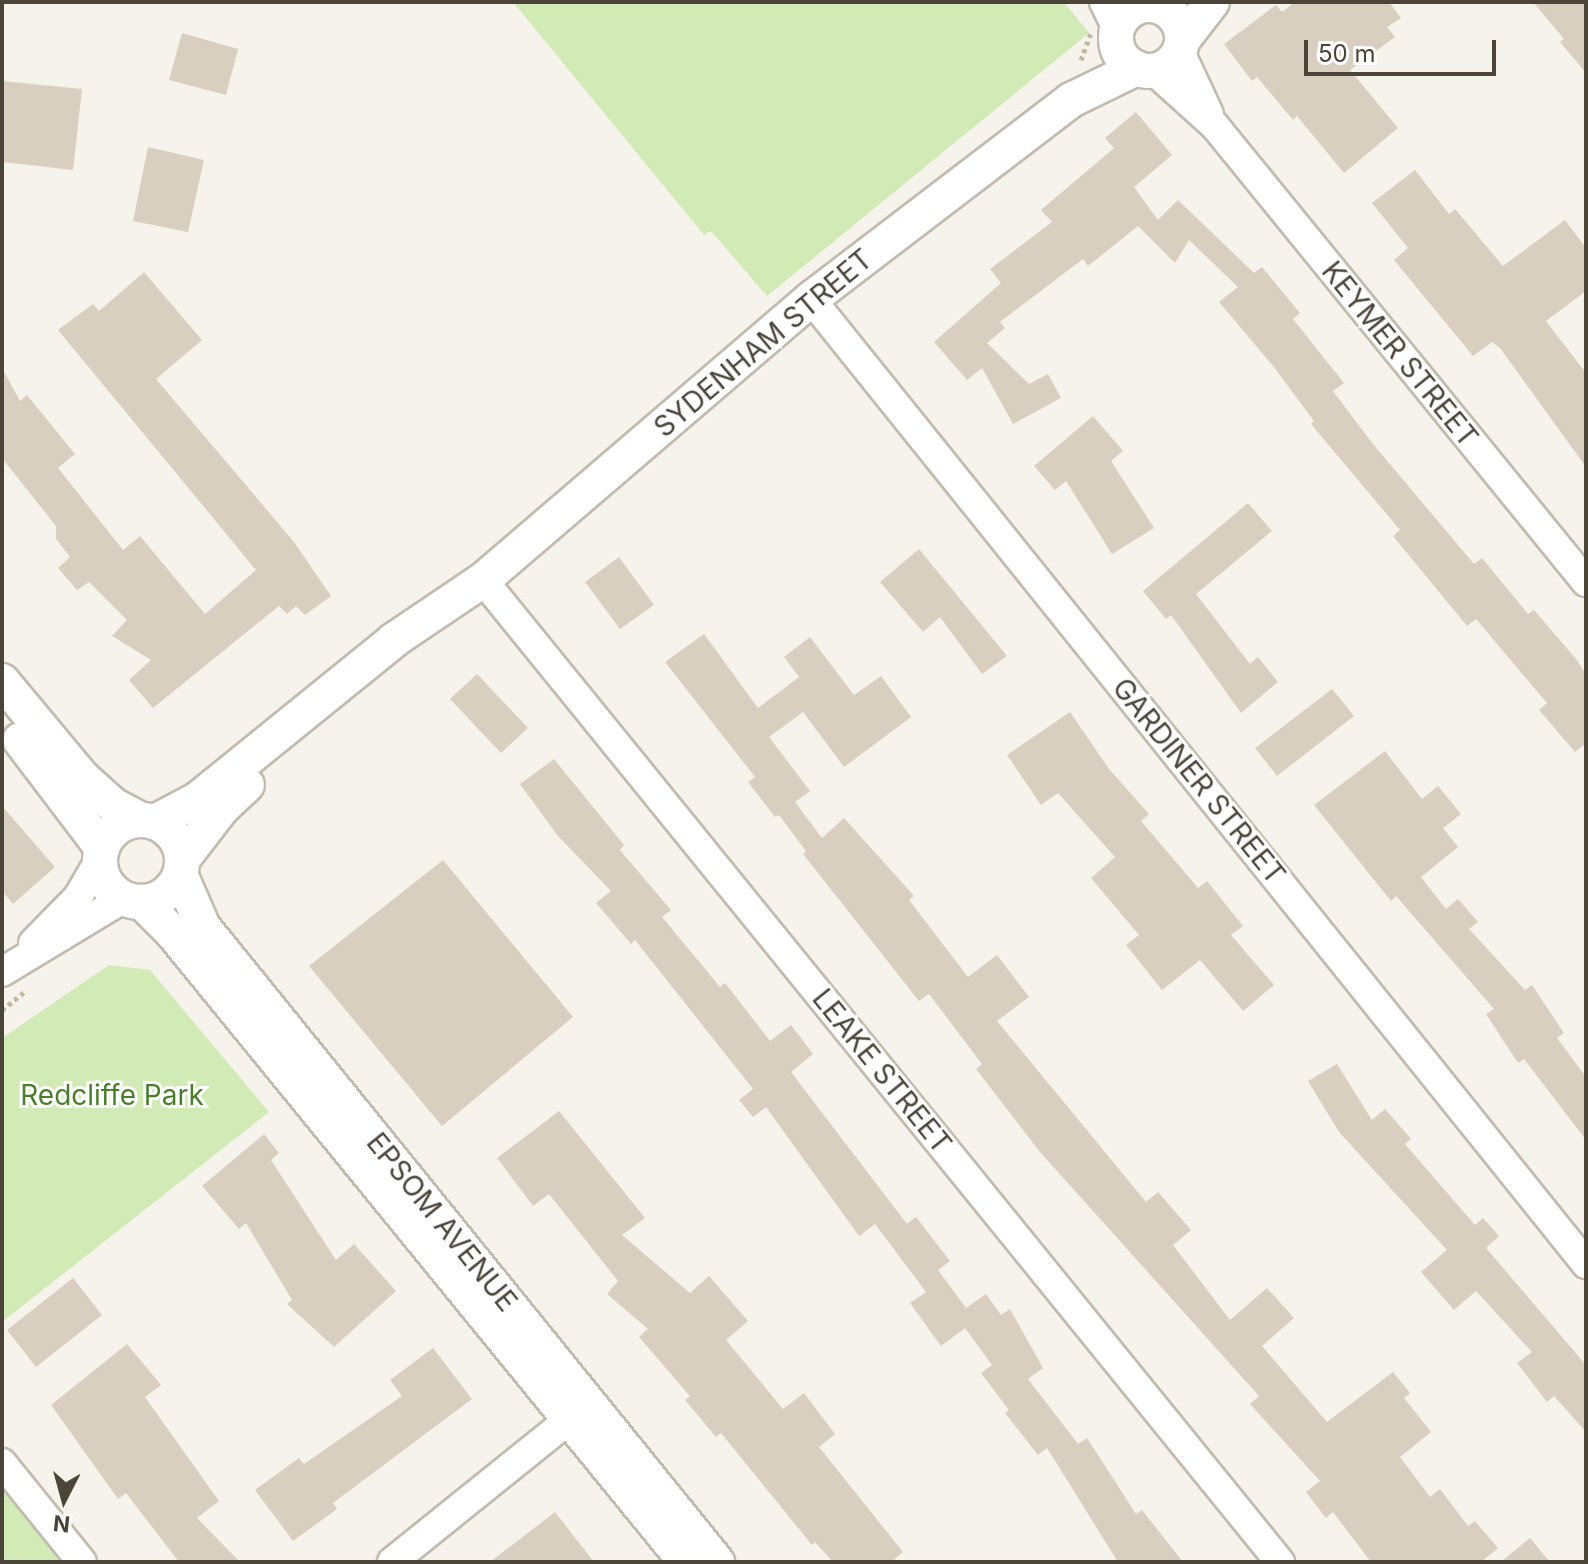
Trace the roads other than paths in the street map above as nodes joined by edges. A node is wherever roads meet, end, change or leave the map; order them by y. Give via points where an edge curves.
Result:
1 (1212, 2) edge
2 (1151, 4) edge
3 (1112, 24) edge
4 (1163, 58) junction
5 (1071, 100) junction
6 (811, 299) junction
7 (1586, 582) edge
8 (473, 588) junction
9 (2, 681) edge
10 (2, 718) edge
11 (148, 821) junction
12 (101, 853) junction
13 (181, 867) junction
14 (133, 900) junction
15 (6, 970) edge
16 (1586, 1264) edge
17 (580, 1410) junction
18 (2, 1463) edge
19 (82, 1562) edge
20 (392, 1562) edge
21 (686, 1562) edge
22 (717, 1562) edge
23 (1280, 1562) edge

1 - 4 street, SYDENHAM STREET
2 - 3 street
2 - 4 street via 1174,16
3 - 4 street via 1122,57
3 - 5 street, SYDENHAM STREET
4 - 5 street, SYDENHAM STREET
4 - 7 street, KEYMER STREET
5 - 6 street, SYDENHAM STREET
6 - 8 street, SYDENHAM STREET
6 - 16 street, GARDINER STREET
8 - 11 street, SYDENHAM STREET via 394,640 198,799
8 - 13 street, SYDENHAM STREET via 406,656 232,796
8 - 23 street, LEAKE STREET
9 - 11 street via 82,777 113,805
10 - 12 street
11 - 12 street via 113,831
11 - 13 street via 175,837
12 - 14 street via 104,877
12 - 15 street via 78,897
13 - 14 street via 165,894
13 - 17 street, EPSOM AVENUE via 203,927
14 - 15 street
14 - 17 street, EPSOM AVENUE
17 - 20 street
17 - 21 street, EPSOM AVENUE
17 - 22 street, EPSOM AVENUE
18 - 19 street

